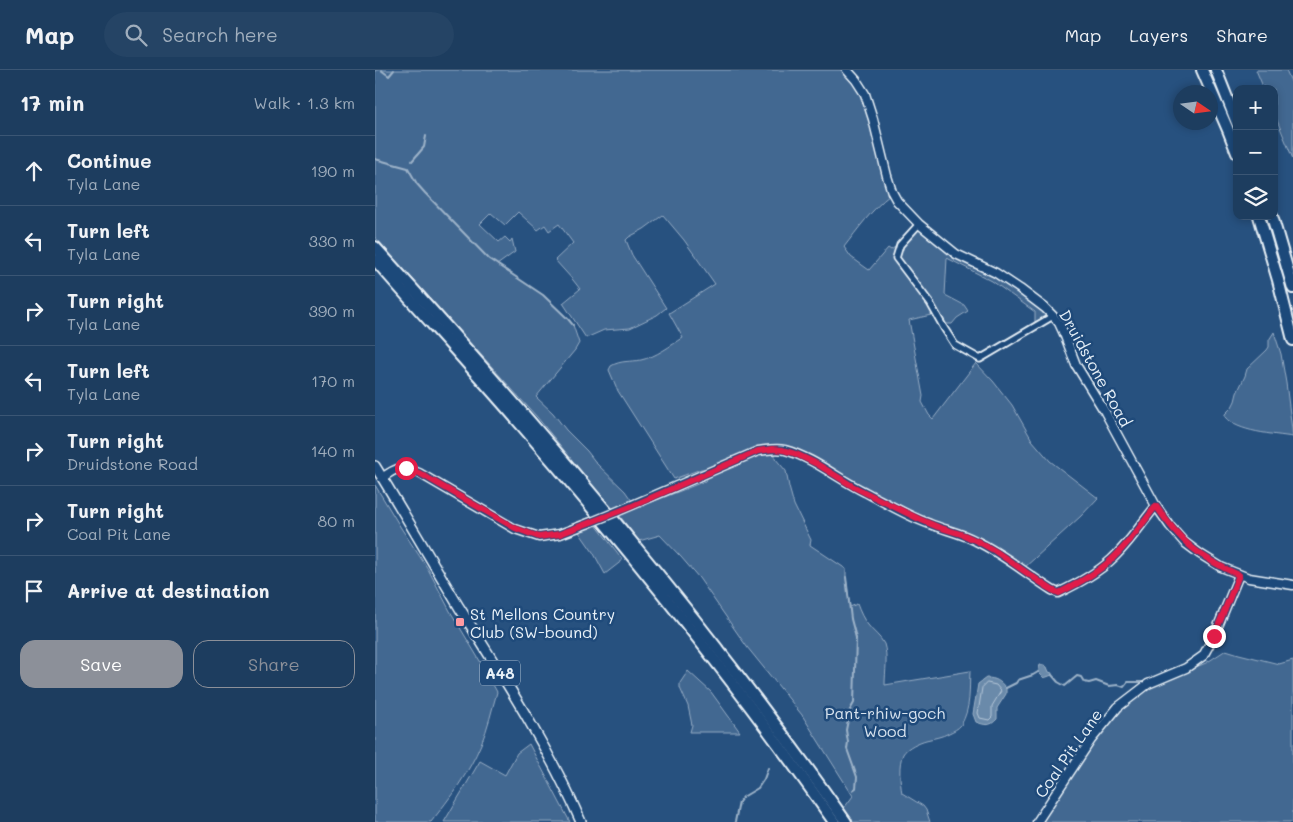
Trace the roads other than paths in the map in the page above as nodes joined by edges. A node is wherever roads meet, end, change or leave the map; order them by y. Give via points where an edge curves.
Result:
1 (847, 70) edge
2 (1202, 70) edge
3 (1216, 70) edge
4 (1233, 113) edge
5 (1233, 143) edge
6 (1260, 220) edge
7 (1273, 220) edge
8 (919, 224) junction
9 (375, 246) edge
10 (375, 260) edge
11 (1293, 288) edge
12 (1053, 316) junction
13 (1293, 340) edge
14 (375, 466) edge
15 (382, 478) junction
16 (1156, 506) junction
17 (1239, 575) junction
18 (1293, 584) edge
19 (581, 822) edge
20 (834, 822) edge
21 (845, 822) edge
22 (1037, 822) edge

1 - 8 street, Druidstone Road via 865,94 870,107 892,192 897,202
2 - 5 highway
3 - 4 highway
6 - 13 highway
7 - 11 highway
8 - 12 street, Druidstone Road via 956,254 996,273
8 - 12 street via 900,245 895,258 930,303 955,344 980,360
9 - 21 highway via 515,403 617,524 742,682
10 - 20 highway via 608,527 736,689
12 - 16 street, Druidstone Road via 1076,365
14 - 15 main road, A48
15 - 16 street, bridge via 393,470 406,468 515,528 539,537 560,534 589,523 758,451 783,450 817,464 854,487 919,519 974,539 1059,593 1111,560
15 - 19 main road, A48 via 523,709
16 - 17 street, Druidstone Road via 1185,542 1221,567
17 - 18 street, Druidstone Road
17 - 22 street, Coal Pit Lane via 1203,656 1186,668 1148,684 1118,707 1091,740

